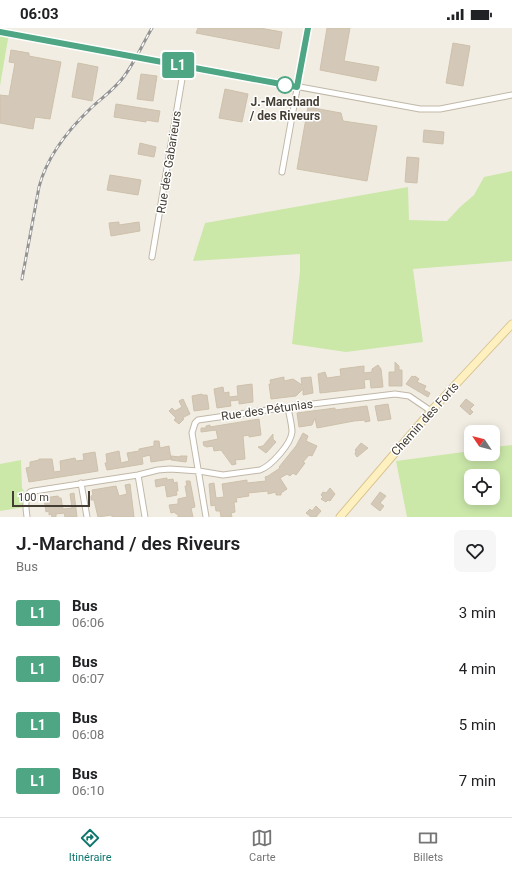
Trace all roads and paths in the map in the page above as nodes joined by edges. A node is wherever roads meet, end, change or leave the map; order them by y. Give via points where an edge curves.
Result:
1 (308, 28) edge
2 (0, 32) edge
3 (184, 67) junction
4 (297, 87) junction
5 (512, 95) edge
6 (282, 172) dead end
7 (152, 257) dead end
8 (512, 324) edge
9 (288, 407) junction
10 (431, 410) junction
11 (199, 471) junction
12 (138, 475) junction
13 (81, 483) junction
14 (27, 517) edge
15 (87, 517) edge
16 (145, 517) edge
17 (206, 517) edge
18 (340, 517) edge

1 - 4 street
2 - 3 street
3 - 4 street
3 - 7 street, Rue des Gabarieurs
4 - 5 street via 430,110
4 - 6 street
8 - 10 street, Chemin des Forts
9 - 10 street, Rue des Pétunias via 395,394 410,396
9 - 11 street via 292,428 290,438 265,468 224,475
9 - 11 street, Rue des Pétunias via 198,420 192,433
10 - 18 street, Chemin des Forts
11 - 12 street via 170,469
11 - 17 street, Rue des Pétunias
12 - 13 street
12 - 16 street
13 - 14 street via 30,492 26,499
13 - 15 street

